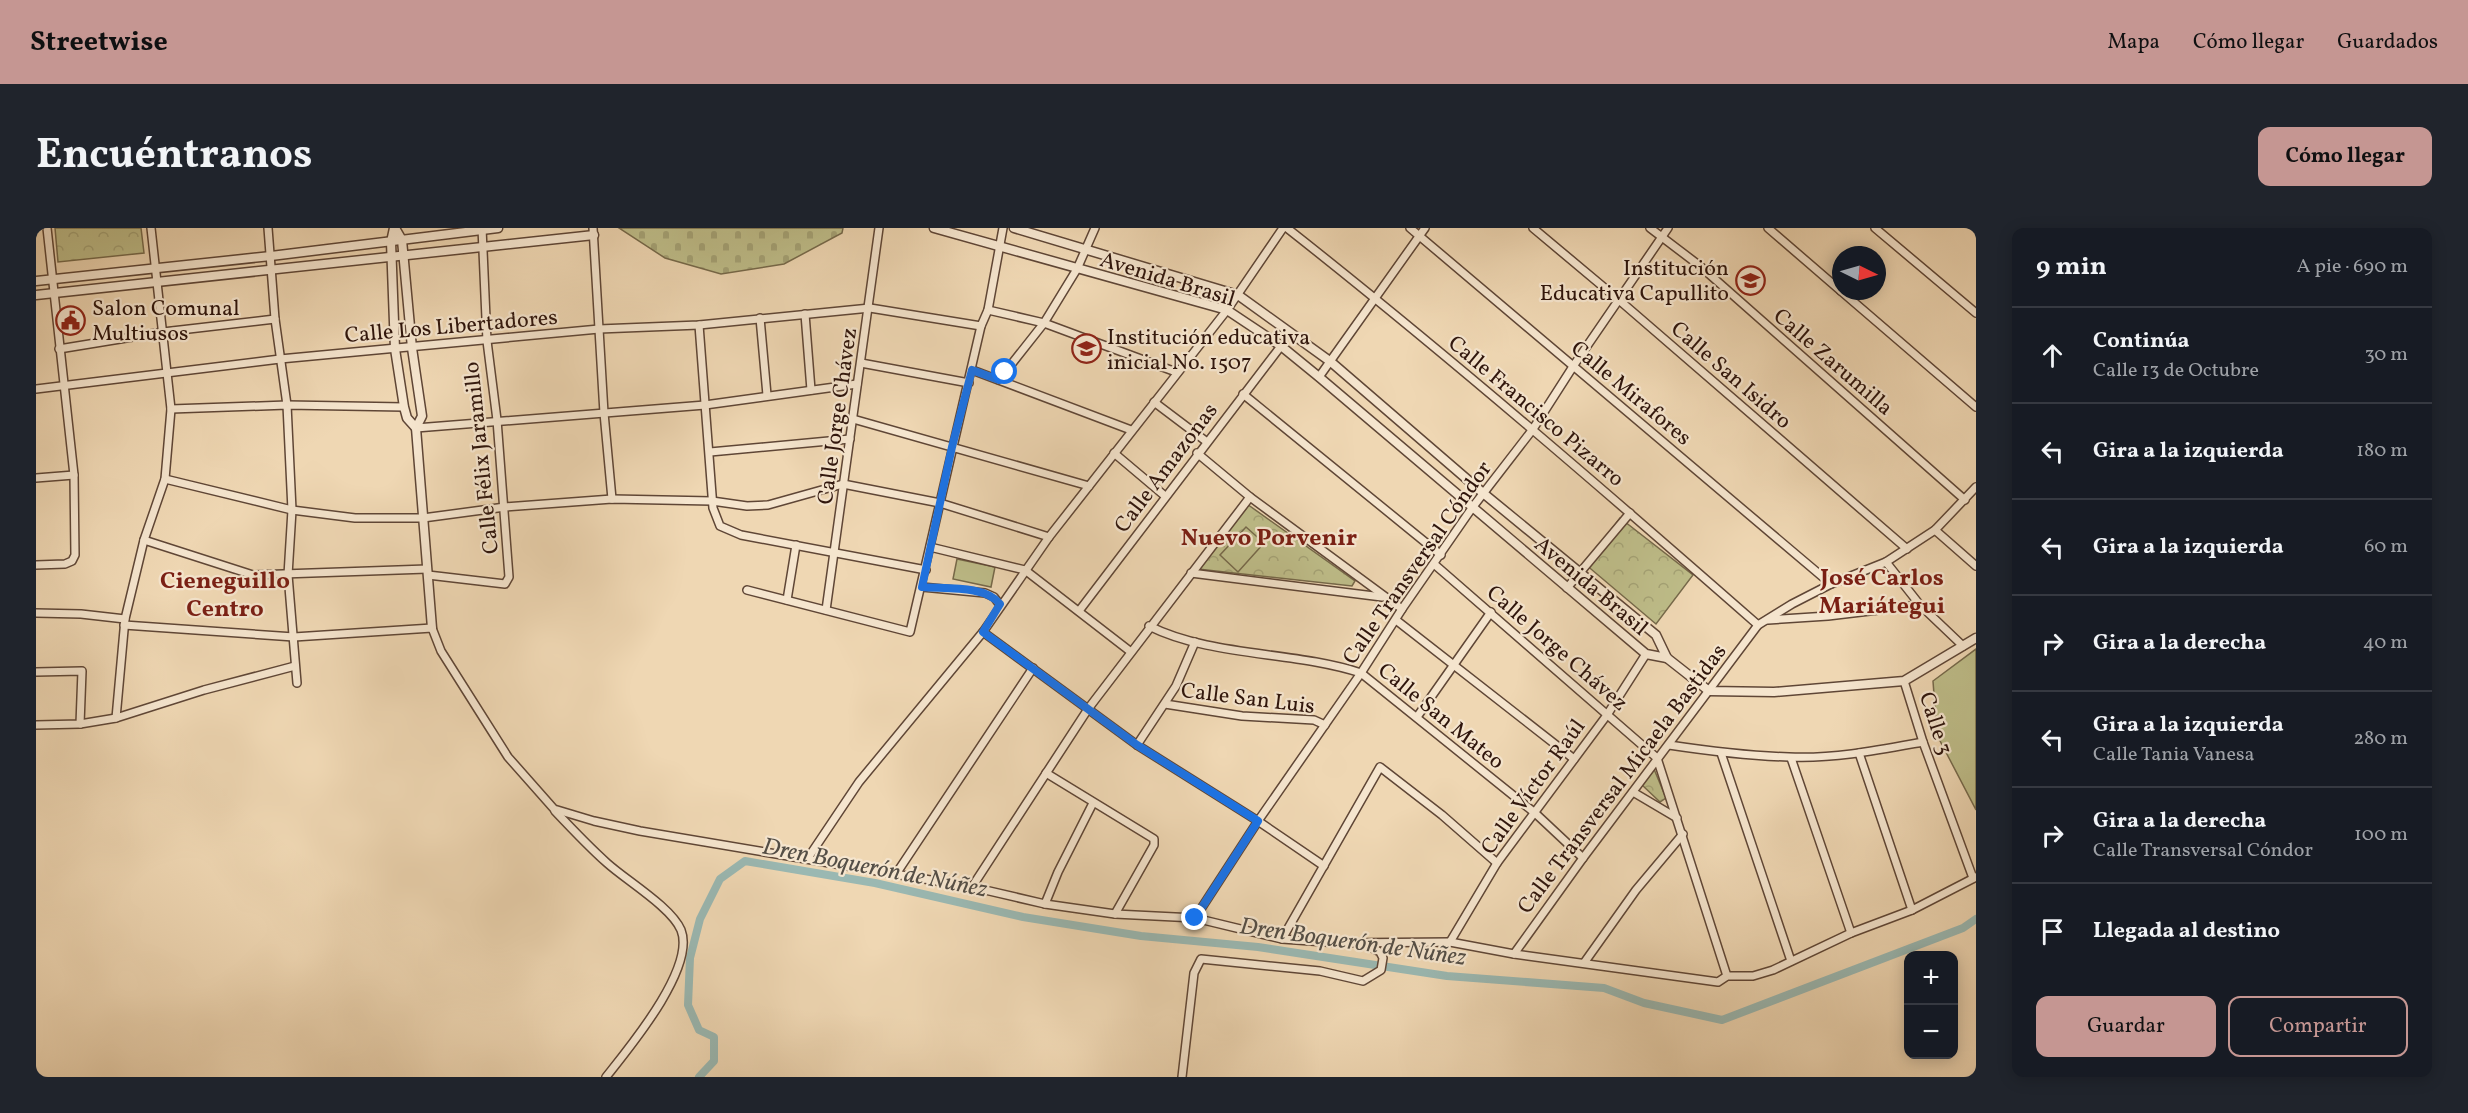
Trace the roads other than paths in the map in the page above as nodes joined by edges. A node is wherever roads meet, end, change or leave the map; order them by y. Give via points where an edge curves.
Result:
1 (47, 228) edge
2 (151, 228) edge
3 (268, 228) edge
4 (394, 228) edge
5 (498, 228) edge
6 (879, 228) edge
7 (934, 228) edge
8 (1003, 228) edge
9 (1014, 228) edge
10 (1095, 228) edge
11 (1285, 228) edge
12 (1410, 228) edge
13 (1425, 228) edge
14 (1533, 228) edge
15 (1650, 228) edge
16 (1668, 228) edge
17 (1768, 228) edge
18 (1875, 228) edge
19 (482, 229) edge
20 (593, 231) edge
21 (1419, 236) junction
22 (1661, 237) junction
23 (402, 240) junction
24 (391, 242) junction
25 (483, 246) junction
26 (1000, 247) junction
27 (1085, 250) junction
28 (271, 256) junction
29 (404, 256) junction
30 (392, 257) junction
31 (157, 269) junction
32 (272, 269) junction
33 (1077, 269) junction
34 (52, 280) junction
35 (36, 281) edge
36 (158, 282) junction
37 (1832, 283) edge
38 (53, 293) junction
39 (36, 295) edge
40 (1238, 295) junction
41 (1375, 297) junction
42 (1619, 300) junction
43 (1851, 300) edge
44 (870, 308) junction
45 (988, 310) junction
46 (1227, 310) junction
47 (805, 314) junction
48 (1976, 314) edge
49 (760, 318) junction
50 (275, 319) junction
51 (1044, 323) junction
52 (699, 325) junction
53 (981, 326) junction
54 (599, 329) junction
55 (163, 332) junction
56 (486, 341) junction
57 (1281, 346) junction
58 (412, 348) junction
59 (59, 349) junction
60 (395, 349) junction
61 (280, 359) junction
62 (1331, 362) junction
63 (861, 363) junction
64 (1574, 365) junction
65 (972, 370) junction
66 (1176, 372) junction
67 (167, 373) junction
68 (1319, 377) junction
69 (999, 380) junction
70 (969, 382) junction
71 (857, 384) junction
72 (63, 386) junction
73 (36, 388) edge
74 (811, 390) junction
75 (1243, 394) junction
76 (767, 395) junction
77 (1154, 402) junction
78 (287, 405) junction
79 (705, 405) junction
80 (404, 407) junction
81 (1976, 407) edge
82 (171, 409) junction
83 (604, 413) junction
84 (853, 419) junction
85 (497, 420) junction
86 (416, 428) junction
87 (1533, 429) junction
88 (1131, 430) junction
89 (850, 439) junction
90 (1207, 442) junction
91 (952, 447) junction
92 (710, 452) junction
93 (1114, 453) junction
94 (1197, 453) junction
95 (74, 475) junction
96 (36, 478) edge
97 (165, 478) junction
98 (843, 483) junction
99 (1089, 486) junction
100 (1976, 487) edge
101 (1483, 493) junction
102 (1165, 496) junction
103 (1250, 497) junction
104 (612, 499) junction
105 (1965, 500) junction
106 (712, 501) junction
107 (940, 503) junction
108 (505, 507) junction
109 (1472, 508) junction
110 (292, 510) junction
111 (1630, 513) junction
112 (423, 518) junction
113 (1935, 530) junction
114 (1049, 537) junction
115 (144, 540) junction
116 (795, 545) junction
117 (930, 547) junction
118 (1907, 549) junction
119 (835, 553) junction
120 (1441, 555) junction
121 (1886, 562) junction
122 (1434, 564) junction
123 (36, 565) edge
124 (1976, 566) edge
125 (926, 570) junction
126 (1025, 570) junction
127 (427, 572) junction
128 (1580, 572) junction
129 (1191, 573) junction
130 (288, 575) junction
131 (1831, 584) junction
132 (922, 587) junction
133 (1567, 588) junction
134 (747, 590) dead end
135 (1383, 597) junction
136 (787, 600) junction
137 (1000, 604) junction
138 (1920, 605) junction
139 (1402, 609) junction
140 (826, 610) junction
141 (1079, 611) junction
142 (1491, 612) junction
143 (36, 613) edge
144 (1396, 620) junction
145 (1766, 621) junction
146 (125, 622) junction
147 (1758, 625) junction
148 (1149, 626) junction
149 (432, 628) junction
150 (983, 632) junction
151 (294, 637) junction
152 (1976, 638) edge
153 (1195, 642) junction
154 (1963, 646) junction
155 (1131, 652) junction
156 (1646, 654) junction
157 (1667, 658) junction
158 (1452, 664) junction
159 (295, 666) junction
160 (1033, 668) junction
161 (36, 672) edge
162 (1361, 674) junction
163 (1904, 681) junction
164 (297, 683) dead end
165 (1709, 691) junction
166 (1165, 704) junction
167 (1088, 709) junction
168 (1607, 715) junction
169 (1417, 717) junction
170 (116, 718) junction
171 (80, 724) junction
172 (36, 725) edge
173 (1326, 725) junction
174 (1923, 742) junction
175 (1669, 744) junction
176 (1137, 745) junction
177 (1721, 753) junction
178 (1859, 753) junction
179 (1657, 758) junction
180 (1791, 758) junction
181 (1575, 759) junction
182 (1046, 773) junction
183 (1633, 792) junction
184 (1093, 803) junction
185 (554, 809) junction
186 (1535, 813) junction
187 (1677, 818) junction
188 (1258, 821) junction
189 (1683, 834) junction
190 (808, 858) junction
191 (1583, 858) junction
192 (1497, 863) junction
193 (1324, 866) junction
194 (896, 874) junction
195 (1975, 878) edge
196 (972, 887) junction
197 (1045, 904) junction
198 (1912, 910) junction
199 (1115, 914) junction
200 (1195, 918) junction
201 (1851, 933) junction
202 (1282, 939) junction
203 (1450, 942) junction
204 (1362, 943) junction
205 (1514, 954) junction
206 (1791, 961) junction
207 (1584, 963) junction
208 (1727, 976) junction
209 (606, 1077) edge
210 (1182, 1077) edge

1 - 34 street
2 - 31 street
3 - 28 street
4 - 23 street
4 - 24 street
5 - 19 street
6 - 44 street, Calle Jorge Chávez
7 - 26 street, Avenida Brasil
8 - 26 street
9 - 27 street, Avenida Brasil
10 - 27 street
11 - 40 street
11 - 41 street, Calle Francisco Pizarro
12 - 21 street, Calle Mirafores
13 - 21 street
14 - 42 street, Calle San Isidro
15 - 22 street, Calle Zarumilla
16 - 22 street, Calle Transversal Cóndor
17 - 37 street
18 - 48 street
19 - 23 street
19 - 25 street, Calle Félix Jaramillo
20 - 25 street
20 - 54 street
21 - 41 street
21 - 64 street, Calle Mirafores
22 - 42 street, Calle Transversal Cóndor
22 - 105 street, Calle Zarumilla
23 - 24 street
23 - 29 street
24 - 28 street
24 - 30 street
25 - 29 street
25 - 56 street, Calle Félix Jaramillo
26 - 33 street, Avenida Brasil
26 - 45 street
27 - 33 street
27 - 40 street, Avenida Brasil
28 - 31 street
28 - 32 street
29 - 30 street
29 - 58 street
30 - 32 street
30 - 60 street
31 - 34 street
31 - 36 street
32 - 36 street
32 - 50 street
33 - 46 street, Avenida Brasil
33 - 51 street
34 - 35 street
34 - 38 street
36 - 38 street
36 - 55 street
38 - 39 street
38 - 59 street
40 - 46 street
40 - 62 street, Avenida Brasil
41 - 62 street
41 - 87 street, Calle Francisco Pizarro
42 - 64 street, Calle Transversal Cóndor
42 - 118 street, Calle San Isidro
43 - 81 street
44 - 47 street, Calle Los Libertadores
44 - 53 street, Calle Los Libertadores
44 - 63 street, Calle Jorge Chávez
45 - 51 street
45 - 53 street
46 - 57 street, Avenida Brasil
46 - 66 street
47 - 49 street, Calle Los Libertadores
47 - 74 street
49 - 52 street, Calle Los Libertadores
49 - 76 street
50 - 55 street
50 - 61 street
51 - 66 street
51 - 69 street
52 - 54 street, Calle Los Libertadores
52 - 79 street
53 - 65 street
54 - 56 street, Calle Los Libertadores
54 - 83 street
55 - 59 street
55 - 67 street
56 - 58 street, Calle Los Libertadores
56 - 85 street, Calle Félix Jaramillo
57 - 68 street, Avenida Brasil
57 - 75 street, Calle Amazonas
58 - 60 street, Calle Los Libertadores
58 - 86 street via 422,416
59 - 72 street
60 - 61 street, Calle Los Libertadores
60 - 80 street
61 - 67 street, Calle Los Libertadores
61 - 78 street
62 - 68 street
62 - 101 street, Avenida Brasil
63 - 70 street
63 - 71 street, Calle Jorge Chávez
64 - 87 street, Calle Transversal Cóndor
64 - 131 street, Calle Mirafores
65 - 69 street
65 - 70 street
66 - 77 street
67 - 72 street, Calle Los Libertadores
67 - 82 street
68 - 109 street, Avenida Brasil
69 - 88 street
70 - 91 street
71 - 74 street
71 - 84 street, Calle Jorge Chávez
72 - 73 street, Calle Los Libertadores
72 - 95 street
74 - 76 street
75 - 90 street, Calle Amazonas
75 - 120 street
76 - 79 street
77 - 88 street
77 - 90 street
78 - 80 street
78 - 82 street
78 - 110 street
79 - 83 street
79 - 92 street
80 - 86 street
82 - 97 street
83 - 85 street
83 - 104 street
84 - 89 street, Calle Jorge Chávez
84 - 91 street
85 - 86 street
85 - 108 street, Calle Félix Jaramillo
86 - 112 street
87 - 101 street, Calle Transversal Cóndor
87 - 111 street, Calle Francisco Pizarro
88 - 93 street
89 - 92 street
89 - 98 street, Calle Jorge Chávez
90 - 94 street, Calle Amazonas
91 - 99 street
91 - 107 street
92 - 106 street
93 - 99 street
93 - 102 street
94 - 102 street, Calle Amazonas
94 - 103 street
95 - 96 street
95 - 123 street via 75,555 65,564
97 - 110 street
97 - 115 street
98 - 106 street via 768,505
98 - 107 street
98 - 119 street, Calle Jorge Chávez
99 - 114 street
100 - 105 street
101 - 109 street, Calle Transversal Cóndor
101 - 128 street, Avenida Brasil
102 - 141 street, Calle Amazonas
103 - 129 street
103 - 135 street
104 - 106 street
104 - 108 street
105 - 113 street
106 - 116 street via 716,522 726,530
107 - 114 street
107 - 117 street
108 - 112 street
108 - 127 street, Calle Félix Jaramillo via 509,577 505,584
109 - 120 street, Calle Transversal Cóndor
109 - 133 street, Avenida Brasil
110 - 112 street via 355,518
110 - 130 street
111 - 128 street
111 - 147 street, Calle Francisco Pizarro
112 - 127 street
113 - 118 street
113 - 124 street
114 - 126 street
115 - 130 street via 253,575
115 - 146 street
116 - 119 street
116 - 136 street
117 - 125 street
117 - 126 street
118 - 121 street
119 - 125 street
119 - 140 street, Calle Jorge Chávez
120 - 122 street, Calle Transversal Cóndor
121 - 131 street
121 - 138 street
122 - 139 street, Calle Transversal Cóndor
122 - 142 street, Calle Jorge Chávez
125 - 132 street
126 - 137 street
126 - 141 street
127 - 130 street
127 - 149 street
128 - 133 street
128 - 157 street, Avenida Brasil via 1656,635
129 - 135 street
129 - 148 street
130 - 151 street
131 - 145 street
132 - 137 street via 985,593
132 - 140 street via 910,632
133 - 156 street, Avenida Brasil
134 - 136 street
135 - 139 street
136 - 140 street
137 - 150 street
138 - 145 street
138 - 154 street
139 - 144 street, Calle Transversal Cóndor
141 - 155 street
142 - 158 street
142 - 168 street, Calle Jorge Chávez
143 - 146 street via 81,614
144 - 158 street
144 - 162 street, Calle Transversal Cóndor
145 - 147 street
146 - 151 street
146 - 170 street
147 - 165 street, Calle Transversal Micaela Bastidas
148 - 153 street, Calle San Mateo
148 - 155 street
149 - 151 street
149 - 185 street via 441,651 508,757
150 - 160 street
150 - 190 street via 860,782
151 - 159 street
152 - 154 street
153 - 162 street, Calle San Mateo via 1333,664
153 - 166 street
154 - 163 street
155 - 167 street
156 - 157 street, Avenida Brasil
156 - 168 street, Calle Víctor Raúl
157 - 165 street
158 - 169 street
158 - 181 street
159 - 164 street
159 - 170 street
160 - 167 street
160 - 194 street
161 - 171 street via 82,671
162 - 169 street, Calle San Mateo
162 - 173 street, Calle Transversal Cóndor
163 - 165 street via 1774,692
163 - 174 street, Calle 3
165 - 175 street, Calle Transversal Micaela Bastidas
166 - 173 street, Calle San Luis via 1242,716 1314,720
166 - 176 street
167 - 176 street
167 - 182 street
168 - 179 street, Calle Jorge Chávez
168 - 181 street, Calle Víctor Raúl
169 - 186 street, Calle San Mateo
170 - 171 street
171 - 172 street
173 - 188 street, Calle Transversal Cóndor
174 - 178 street
174 - 195 street, Calle 3
175 - 177 street
175 - 179 street, Calle Transversal Micaela Bastidas
176 - 188 street
177 - 180 street
177 - 206 street
178 - 180 street
178 - 198 street
179 - 183 street, Calle Transversal Micaela Bastidas
179 - 187 street
180 - 201 street
181 - 186 street, Calle Víctor Raúl
182 - 184 street
182 - 196 street
183 - 187 street
183 - 191 street, Calle Transversal Micaela Bastidas
184 - 197 street
184 - 199 street via 1155,842
185 - 190 street via 640,831
185 - 209 street via 605,862 668,911 681,931 684,951 670,986 654,1014
186 - 191 street, Calle San Mateo
186 - 192 street, Calle Víctor Raúl
187 - 189 street
188 - 193 street
188 - 200 street, Calle Transversal Cóndor
189 - 207 street via 1636,890
189 - 208 street
190 - 194 street
191 - 205 street, Calle Transversal Micaela Bastidas
192 - 193 street via 1380,767
192 - 203 street, Calle Víctor Raúl
193 - 202 street
194 - 196 street
195 - 198 street
196 - 197 street
197 - 199 street
198 - 201 street
199 - 200 street
200 - 202 street
201 - 206 street
202 - 204 street
203 - 204 street
203 - 205 street
204 - 210 street via 1375,947 1383,958 1381,970 1363,981 1320,971 1201,958 1194,973
205 - 207 street
206 - 208 street via 1753,976
207 - 208 street via 1718,982

